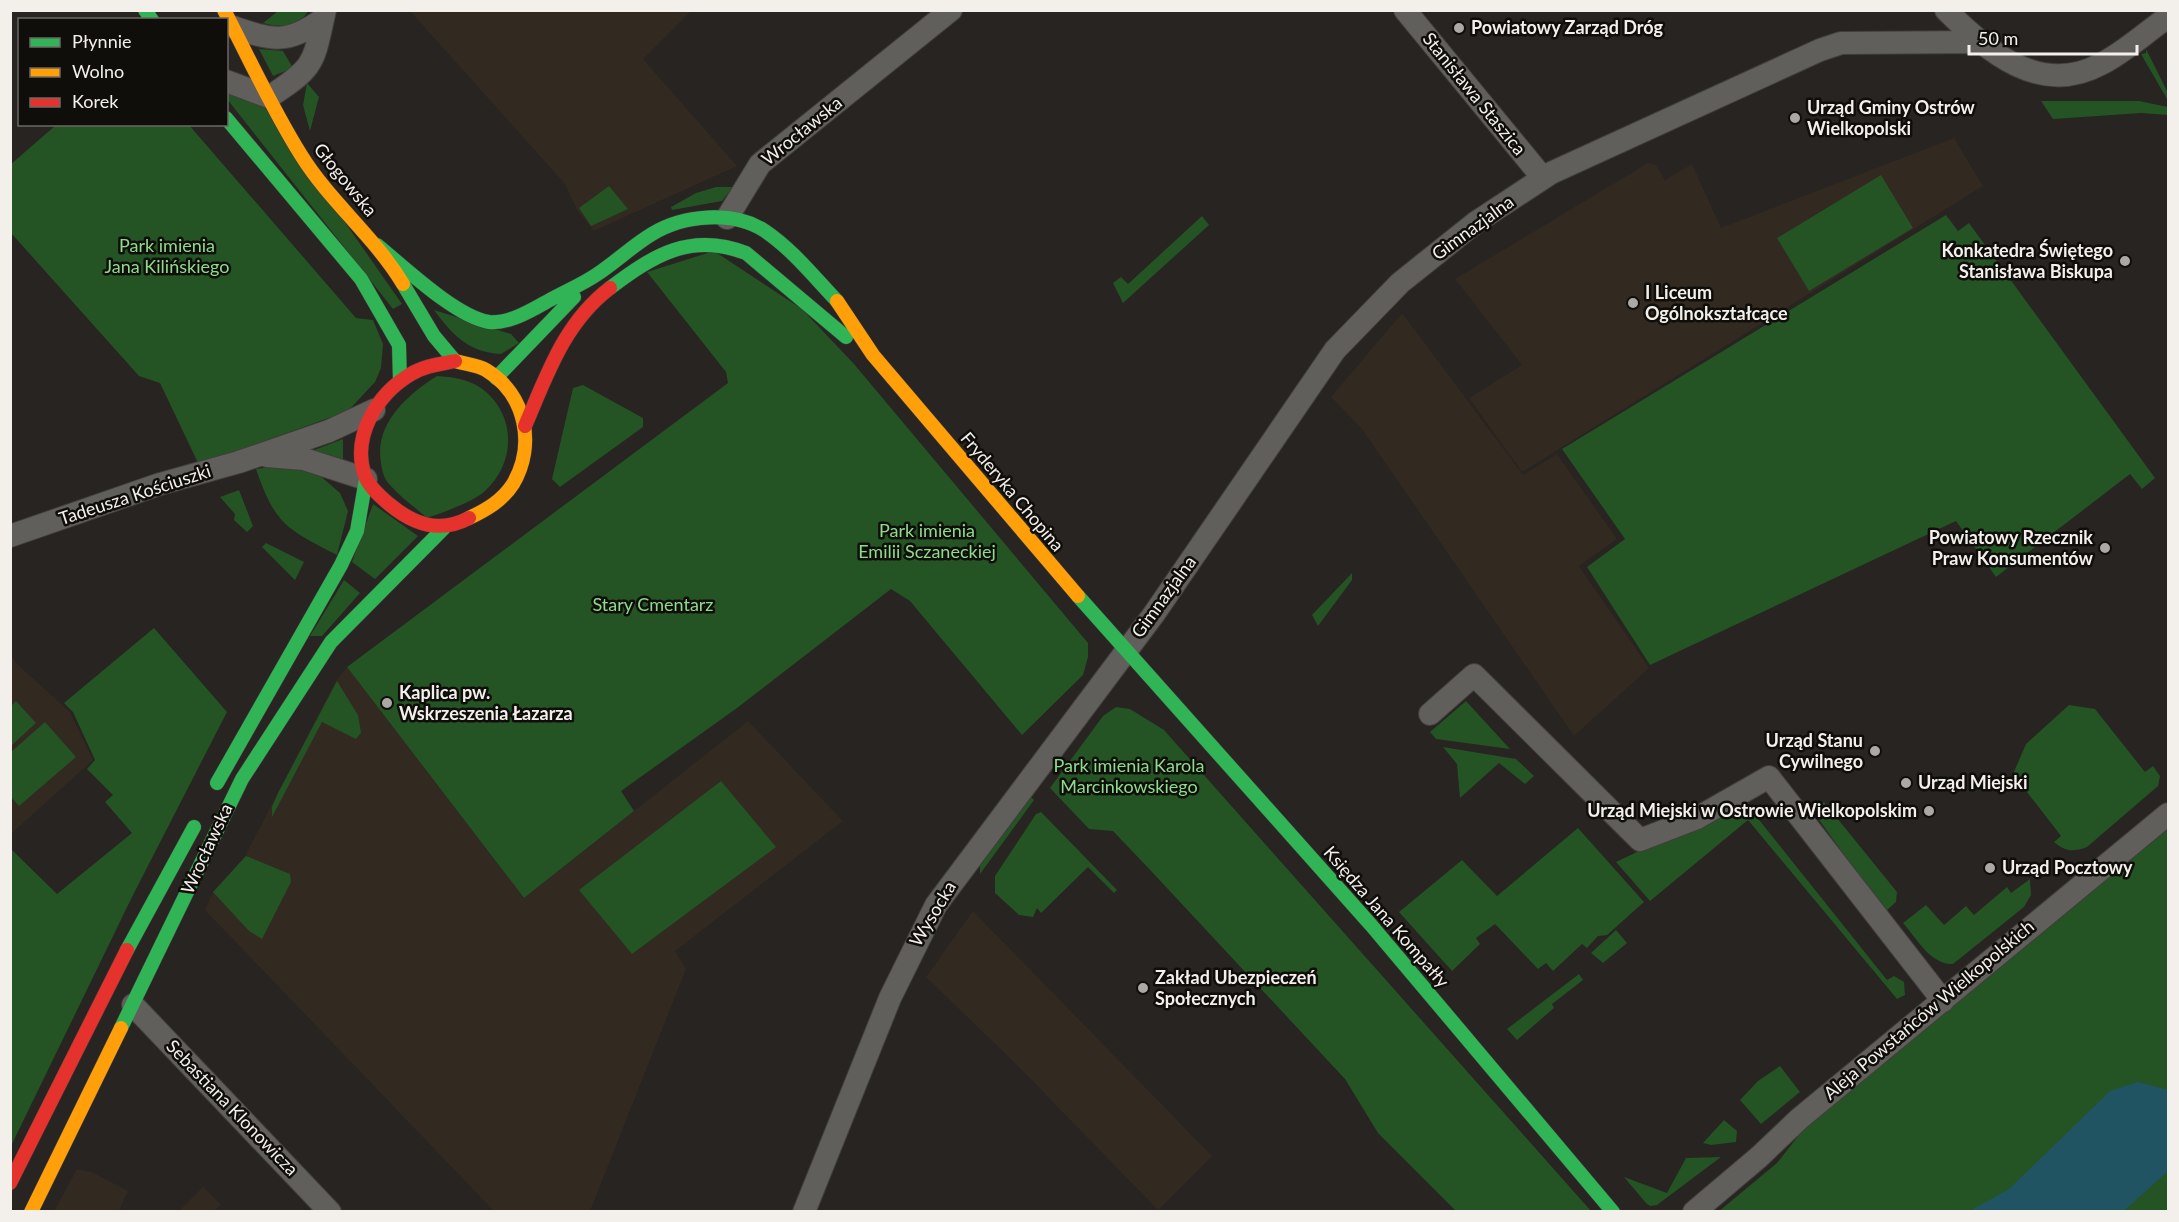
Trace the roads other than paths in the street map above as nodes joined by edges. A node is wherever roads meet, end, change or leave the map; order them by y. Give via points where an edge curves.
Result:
1 (951, 10) edge
2 (1405, 10) edge
3 (1946, 10) edge
4 (324, 15) edge
5 (2169, 17) edge
6 (229, 19) edge
7 (1981, 42) junction
8 (228, 82) edge
9 (269, 96) junction
10 (228, 120) edge
11 (1543, 178) junction
12 (727, 218) junction
13 (377, 245) junction
14 (596, 275) junction
15 (873, 355) junction
16 (455, 361) junction
17 (496, 378) junction
18 (400, 381) junction
19 (374, 410) junction
20 (525, 426) junction
21 (259, 455) junction
22 (366, 479) junction
23 (444, 528) junction
24 (10, 537) edge
25 (1125, 651) junction
26 (1430, 714) dead end
27 (2169, 814) edge
28 (1943, 1002) junction
29 (133, 1005) junction
30 (10, 1183) edge
31 (31, 1212) edge
32 (330, 1212) edge
33 (804, 1212) edge
34 (1613, 1212) edge
35 (1694, 1212) edge

1 - 12 street, Wrocławska via 760,164
2 - 11 street, Stanisława Staszica
3 - 7 street
4 - 6 street via 304,32 275,39
4 - 9 street via 319,43 306,70
5 - 7 street via 2101,64 2072,75 2041,76 2027,72
6 - 9 main road, Głogowska
7 - 11 street, Gimnazjalna via 1830,46
8 - 9 street
9 - 13 main road, Głogowska via 313,174
10 - 18 main road via 362,279 399,345
11 - 25 street, Gimnazjalna via 1475,223 1400,283 1335,350 1163,602
12 - 14 main road via 673,224 652,234
12 - 15 main road, Fryderyka Chopina via 755,226 783,246 851,318
13 - 14 main road via 464,314 490,322 525,313
13 - 16 main road, Głogowska via 434,336
14 - 17 main road
15 - 20 main road, Fryderyka Chopina via 839,333 766,268 733,247 708,242 674,247 654,256 587,307 567,335
15 - 25 main road, Fryderyka Chopina
16 - 17 main road via 474,365
16 - 18 main road via 422,369
17 - 20 main road via 513,396
18 - 19 main road
19 - 21 street, Tadeusza Kościuszki via 329,431
19 - 22 main road via 362,442
20 - 23 main road via 525,458 511,489 487,512
21 - 22 street, Tadeusza Kościuszki via 304,459
21 - 24 street, Tadeusza Kościuszki via 160,484
22 - 23 main road via 380,496 411,520
22 - 30 main road, Wrocławska via 357,531 341,566 258,707 107,985
23 - 29 main road, Wrocławska via 331,642 302,685 223,813
25 - 33 street, Wysocka via 936,905 885,1009
25 - 34 main road, Księdza Jana Kompałły via 1371,925
26 - 28 street via 1474,675 1640,840 1697,818 1769,777
27 - 28 street, Aleja Powstańców Wielkopolskich via 2070,892
28 - 35 street, Aleja Powstańców Wielkopolskich via 1799,1119
29 - 31 main road, Wrocławska
29 - 32 street, Sebastiana Klonowicza

